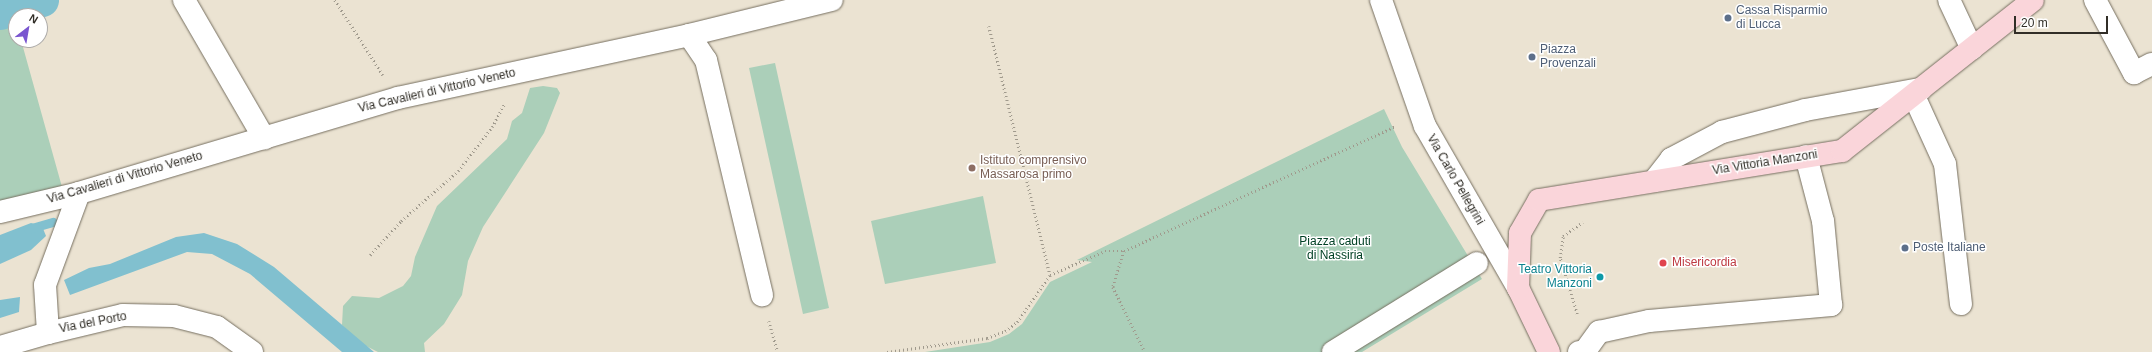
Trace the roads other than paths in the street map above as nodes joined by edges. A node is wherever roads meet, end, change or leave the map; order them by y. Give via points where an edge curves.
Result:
1 (184, 0) edge
2 (832, 0) edge
3 (1381, 0) edge
4 (1949, 0) edge
5 (2033, 0) edge
6 (2095, 0) edge
7 (802, 4) edge
8 (764, 8) edge
9 (689, 35) junction
10 (1972, 49) junction
11 (2152, 64) edge
12 (1918, 92) junction
13 (264, 138) junction
14 (1806, 156) junction
15 (1654, 181) junction
16 (79, 193) junction
17 (0, 212) edge
18 (1477, 263) dead end
19 (1518, 288) junction
20 (762, 295) road end
21 (1961, 304) dead end
22 (48, 332) junction
23 (0, 347) edge
24 (252, 352) edge
25 (1333, 352) edge
26 (1549, 352) edge
27 (1579, 352) edge

1 - 13 street
2 - 7 street, Via Cavalieri di Vittorio Veneto
3 - 19 street, Via Carlo Pellegrini via 1425,126
4 - 10 street
5 - 10 main road, Via Vittoria Manzoni
6 - 11 street via 2134,73
7 - 8 street, Via Cavalieri di Vittorio Veneto
8 - 9 street, Via Cavalieri di Vittorio Veneto
9 - 13 street, Via Cavalieri di Vittorio Veneto via 398,98
9 - 20 street via 706,60
10 - 12 main road, Via Vittoria Manzoni
12 - 14 main road, Via Vittoria Manzoni via 1842,151
12 - 15 street via 1805,110 1722,132 1670,159
12 - 21 street via 1945,164
13 - 16 street, Via Cavalieri di Vittorio Veneto
14 - 15 main road, Via Vittoria Manzoni
14 - 27 street via 1823,221 1831,305 1649,321 1599,332 1585,351
15 - 19 main road, Via Vittoria Manzoni via 1539,200 1520,233
16 - 17 street, Via Cavalieri di Vittorio Veneto
16 - 22 street, Via del Porto via 45,285
18 - 25 street
19 - 26 main road, Via Carlo Pellegrini
22 - 23 street
22 - 24 street, Via del Porto via 123,315 174,316 218,327

